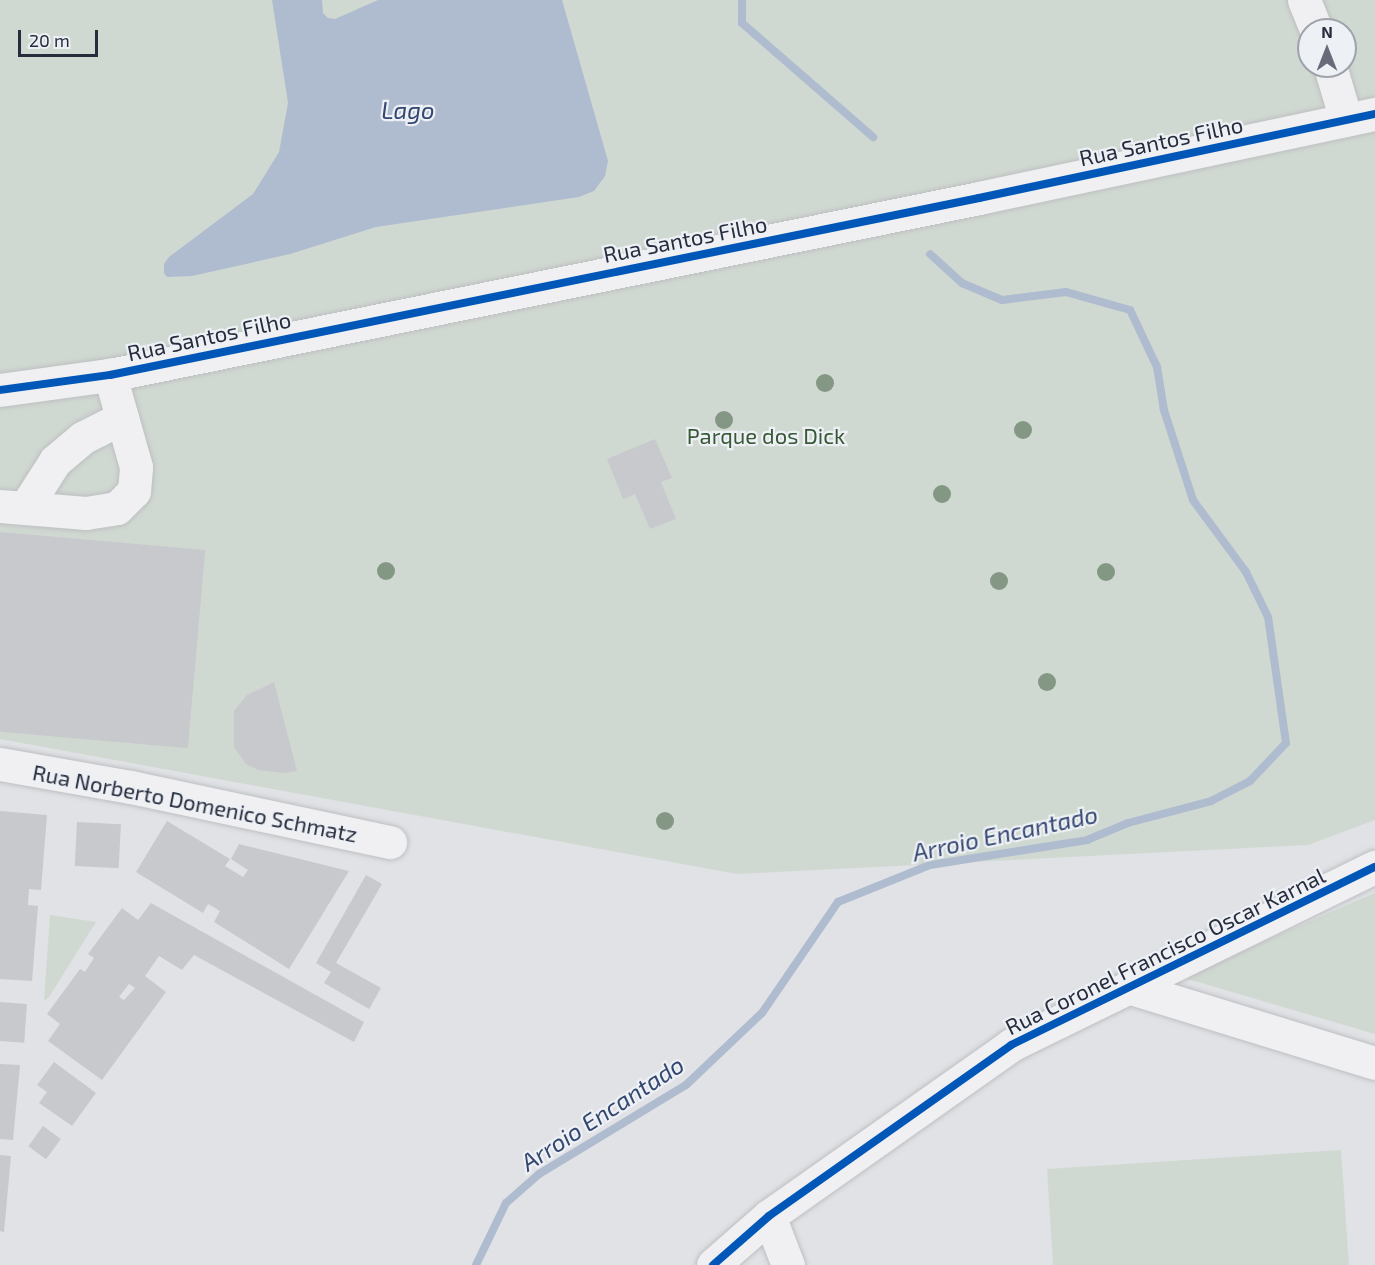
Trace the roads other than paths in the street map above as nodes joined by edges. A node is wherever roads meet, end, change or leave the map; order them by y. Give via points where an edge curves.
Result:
1 (1304, 0) edge
2 (1311, 18) edge
3 (1337, 78) edge
4 (1360, 117) edge
5 (110, 375) junction
6 (0, 390) edge
7 (122, 418) junction
8 (12, 507) edge
9 (0, 764) edge
10 (390, 842) dead end
11 (1375, 867) edge
12 (1128, 987) junction
13 (1375, 1063) edge
14 (769, 1216) junction
15 (713, 1265) edge
16 (788, 1265) edge

1 - 2 street
3 - 4 street
4 - 5 street, Rua Santos Filho
5 - 6 street, Rua Santos Filho
5 - 7 street
7 - 8 street via 82,438
7 - 8 street via 135,467 134,491 117,508 86,513
9 - 10 street, Rua Norberto Domenico Schmatz
11 - 12 street, Rua Coronel Francisco Oscar Karnal
12 - 13 street
12 - 14 street, Rua Coronel Francisco Oscar Karnal via 1011,1045
14 - 15 street, Rua Coronel Francisco Oscar Karnal
14 - 16 street

